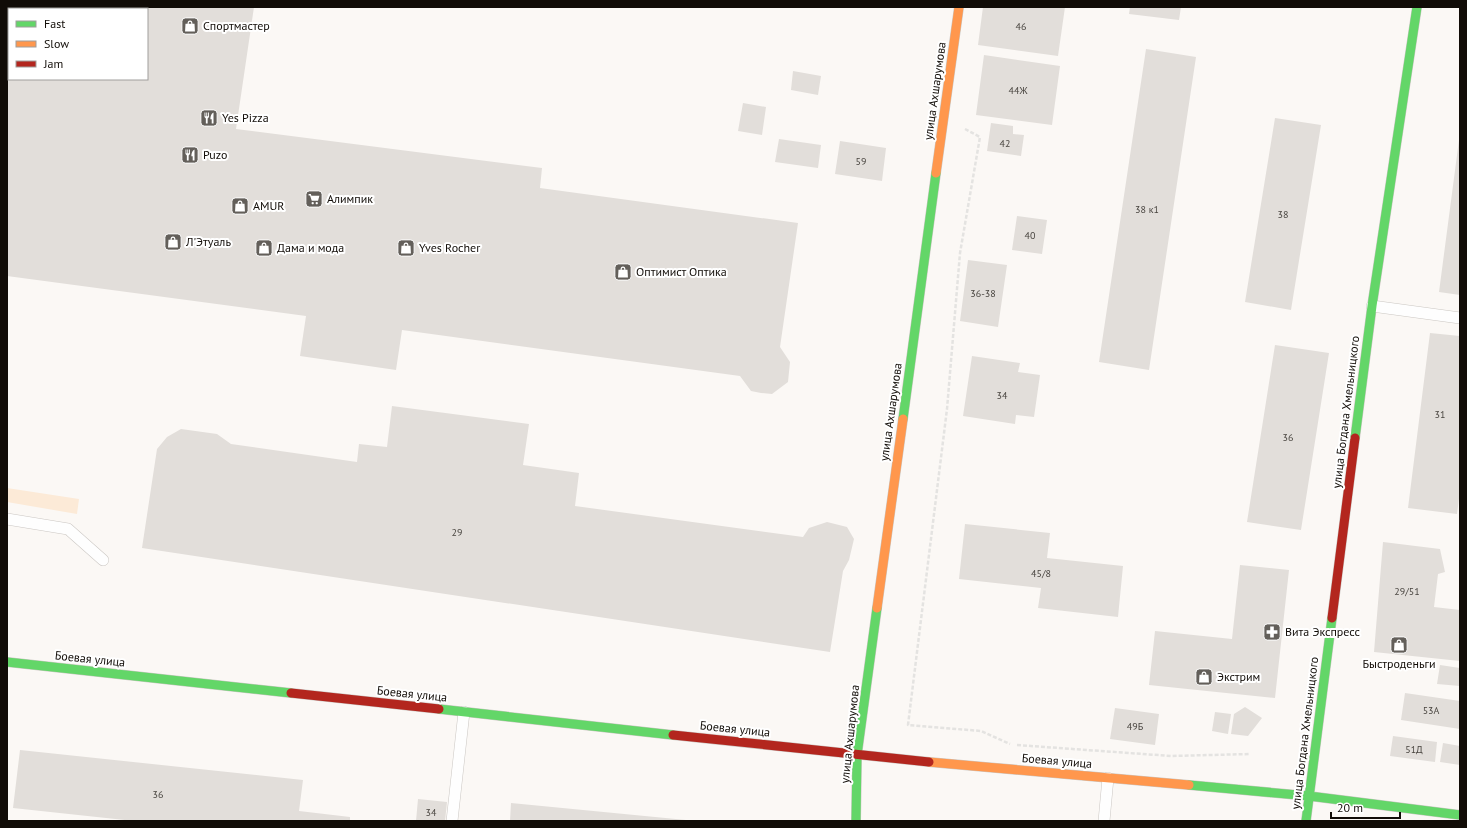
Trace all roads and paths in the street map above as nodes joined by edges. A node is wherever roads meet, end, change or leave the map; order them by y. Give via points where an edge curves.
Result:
1 (958, 7) edge
2 (1417, 7) edge
3 (964, 128) dead end
4 (1372, 306) junction
5 (1460, 318) edge
6 (7, 519) edge
7 (103, 560) dead end
8 (7, 662) edge
9 (464, 712) junction
10 (1250, 754) dead end
11 (857, 755) junction
12 (1108, 778) junction
13 (1309, 796) junction
14 (1460, 815) edge
15 (452, 821) edge
16 (856, 821) edge
17 (1104, 821) edge
18 (1306, 821) edge

1 - 11 main road, улица Ахшарумова
2 - 4 main road, улица Богдана Хмельницкого
3 - 10 path via 980,137 960,253 947,409 908,725 981,731 1007,744 1171,756
4 - 5 lane
4 - 13 main road, улица Богдана Хмельницкого
6 - 7 lane via 68,529
8 - 9 main road, Боевая улица
9 - 11 main road, Боевая улица
9 - 15 lane
11 - 12 main road, Боевая улица
11 - 16 main road, улица Ахшарумова
12 - 13 main road, Боевая улица
12 - 17 lane
13 - 14 main road, Боевая улица
13 - 18 main road, улица Богдана Хмельницкого

